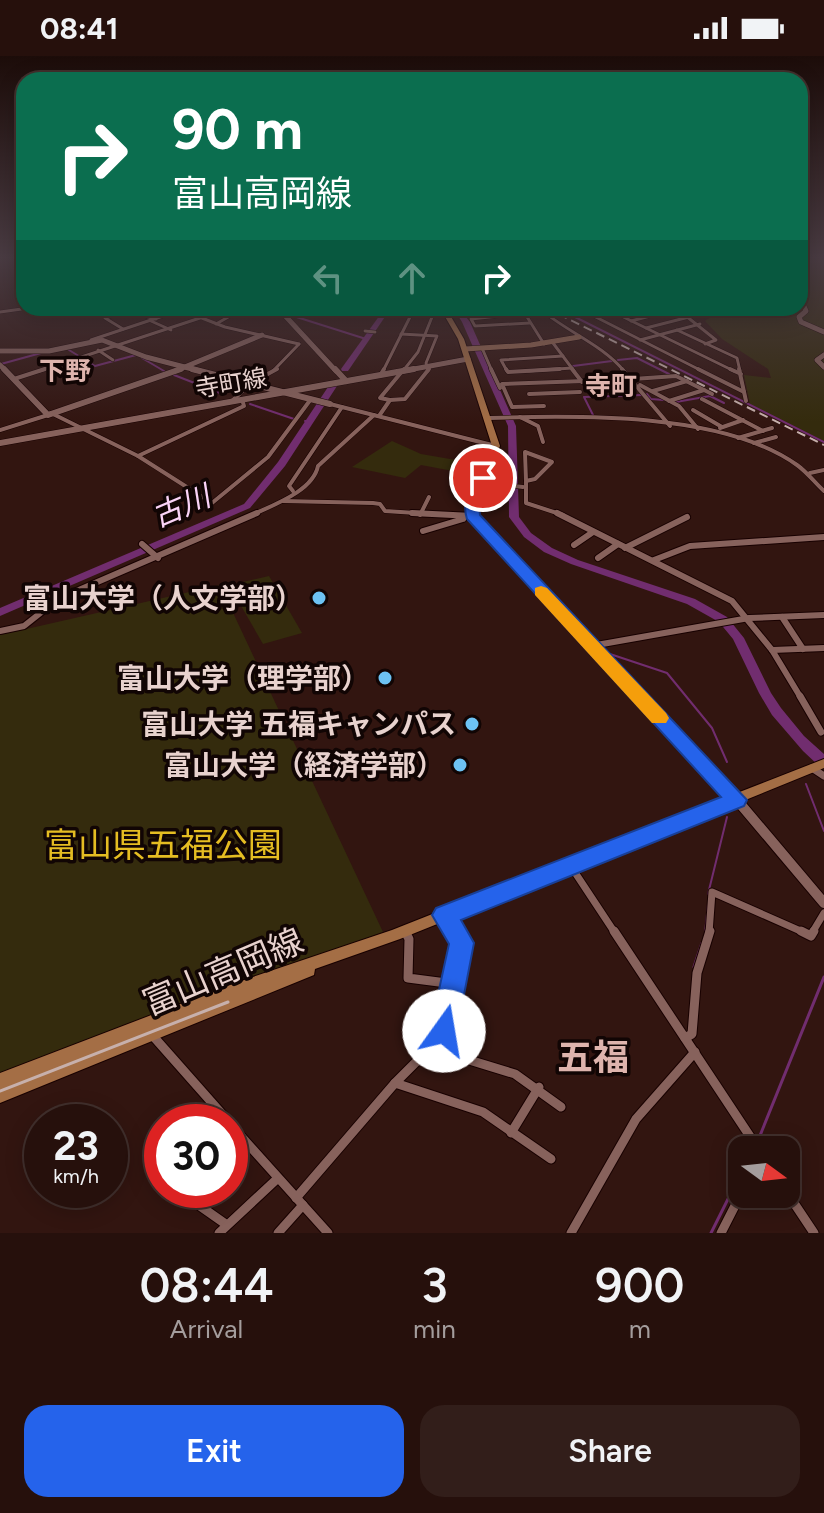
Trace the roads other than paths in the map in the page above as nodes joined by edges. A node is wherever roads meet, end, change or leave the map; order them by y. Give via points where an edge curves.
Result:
1 (110, 316) edge
2 (147, 316) edge
3 (163, 316) edge
4 (195, 316) edge
5 (230, 316) edge
6 (286, 316) edge
7 (410, 316) edge
8 (432, 316) edge
9 (447, 316) edge
10 (494, 316) edge
11 (526, 316) edge
12 (548, 316) edge
13 (592, 316) edge
14 (620, 316) edge
15 (648, 316) edge
16 (800, 316) edge
17 (689, 317) joint
18 (200, 318) junction
19 (154, 320) junction
20 (630, 321) junction
21 (530, 323) junction
22 (216, 324) junction
23 (700, 324) junction
24 (645, 328) junction
25 (123, 329) junction
26 (171, 330) junction
27 (677, 330) junction
28 (365, 331) dead end
29 (375, 332) dead end
30 (824, 332) edge
31 (401, 334) junction
32 (262, 335) junction
33 (659, 335) junction
34 (425, 336) junction
35 (579, 337) junction
36 (91, 340) junction
37 (308, 340) junction
38 (640, 340) junction
39 (296, 343) junction
40 (553, 343) junction
41 (120, 344) junction
42 (544, 344) junction
43 (705, 344) junction
44 (482, 348) junction
45 (465, 349) junction
46 (98, 350) junction
47 (0, 351) edge
48 (824, 355) edge
49 (563, 356) junction
50 (468, 359) junction
51 (113, 360) dead end
52 (684, 362) junction
53 (0, 365) edge
54 (428, 365) junction
55 (675, 365) dead end
56 (186, 367) junction
57 (824, 367) edge
58 (572, 368) junction
59 (404, 370) junction
60 (381, 374) junction
61 (741, 374) junction
62 (14, 379) junction
63 (612, 380) dead end
64 (346, 381) junction
65 (635, 381) junction
66 (687, 381) junction
67 (574, 382) junction
68 (582, 382) junction
69 (251, 383) junction
70 (524, 383) junction
71 (704, 390) junction
72 (653, 391) junction
73 (283, 392) junction
74 (744, 392) junction
75 (529, 394) junction
76 (712, 394) dead end
77 (242, 399) junction
78 (702, 399) dead end
79 (313, 400) junction
80 (390, 400) junction
81 (232, 401) junction
82 (669, 401) junction
83 (746, 401) dead end
84 (330, 404) joint
85 (711, 404) junction
86 (534, 406) junction
87 (544, 406) dead end
88 (342, 407) junction
89 (693, 410) junction
90 (685, 413) junction
91 (49, 414) junction
92 (376, 416) junction
93 (513, 417) junction
94 (520, 417) junction
95 (489, 418) junction
96 (743, 420) junction
97 (670, 426) junction
98 (722, 427) junction
99 (82, 428) junction
100 (772, 428) dead end
101 (698, 429) junction
102 (0, 430) edge
103 (763, 431) junction
104 (714, 432) junction
105 (776, 437) dead end
106 (738, 438) junction
107 (747, 441) junction
108 (543, 442) dead end
109 (0, 443) edge
110 (754, 443) junction
111 (496, 446) junction
112 (748, 452) dead end
113 (776, 453) junction
114 (138, 456) junction
115 (777, 462) dead end
116 (824, 470) edge
117 (810, 473) junction
118 (481, 482) junction
119 (522, 485) junction
120 (824, 490) edge
121 (293, 491) junction
122 (429, 497) dead end
123 (283, 501) junction
124 (420, 515) junction
125 (469, 516) junction
126 (687, 517) dead end
127 (423, 531) dead end
128 (593, 532) junction
129 (824, 537) edge
130 (618, 544) junction
131 (574, 545) dead end
132 (143, 546) dead end
133 (625, 548) junction
134 (156, 557) junction
135 (598, 558) dead end
136 (654, 560) junction
137 (823, 616) edge
138 (782, 617) junction
139 (749, 618) junction
140 (0, 631) edge
141 (591, 646) junction
142 (824, 648) edge
143 (803, 649) junction
144 (772, 650) junction
145 (821, 732) dead end
146 (819, 768) edge
147 (737, 800) junction
148 (574, 864) junction
149 (824, 903) edge
150 (824, 913) edge
151 (445, 915) junction
152 (400, 933) junction
153 (328, 960) junction
154 (454, 984) junction
155 (153, 1036) junction
156 (685, 1038) junction
157 (430, 1048) junction
158 (695, 1052) junction
159 (0, 1081) edge
160 (395, 1083) junction
161 (539, 1087) junction
162 (0, 1095) edge
163 (212, 1104) edge
164 (561, 1107) dead end
165 (511, 1133) junction
166 (750, 1136) edge
167 (248, 1144) edge
168 (551, 1159) dead end
169 (278, 1178) junction
170 (300, 1202) junction
171 (200, 1208) edge
172 (734, 1208) edge
173 (797, 1208) edge
174 (223, 1229) edge
175 (278, 1233) edge
176 (328, 1233) edge
177 (571, 1233) edge
178 (721, 1233) edge
179 (814, 1233) edge

1 - 25 street via 105,318
2 - 19 street
3 - 19 street
4 - 18 street
5 - 22 street
6 - 37 street
7 - 31 street
8 - 34 street
9 - 45 main road
10 - 21 street via 471,319 475,326
11 - 21 street
12 - 35 street
13 - 38 street
14 - 20 street
15 - 20 street
16 - 30 street via 801,322
17 - 23 street
17 - 24 street
18 - 22 street
18 - 26 street
19 - 25 street
19 - 26 street
20 - 24 street
21 - 42 street
22 - 32 street
23 - 27 street
23 - 43 street via 716,340
24 - 33 street
25 - 36 street
26 - 41 street
27 - 33 street
27 - 43 street
28 - 29 street
31 - 34 street
31 - 60 street
32 - 39 street
32 - 56 street
33 - 38 street
33 - 61 street
34 - 54 street via 437,336
34 - 59 street
35 - 40 main road
35 - 65 street via 608,354
36 - 41 street
36 - 47 street via 49,351
37 - 39 street
37 - 64 street
38 - 52 street
39 - 69 street via 300,345 281,359 280,367
40 - 42 main road
40 - 49 street
41 - 46 street
41 - 56 street
42 - 44 main road
43 - 61 street via 737,358
44 - 45 main road
44 - 93 street
45 - 50 main road
46 - 51 street
46 - 62 street
48 - 57 street via 817,360
49 - 58 street
49 - 58 street via 501,360 508,372
50 - 54 street, 寺町線
50 - 95 main road
52 - 55 street
52 - 74 street
53 - 62 street
54 - 59 street, 寺町線
54 - 80 street via 405,399
56 - 69 street
56 - 91 street
58 - 68 street
59 - 60 street, 寺町線
59 - 80 street via 380,398
60 - 64 street, 寺町線
61 - 74 street
62 - 91 street
63 - 68 street
64 - 73 street, 寺町線
65 - 66 street via 676,376
65 - 72 street
65 - 97 street
66 - 71 street
66 - 72 street
67 - 68 street
67 - 70 street
67 - 75 street via 581,395
69 - 73 street
69 - 81 street
70 - 75 street
70 - 86 street via 502,384 512,407
71 - 76 street
71 - 82 street
72 - 82 street
73 - 77 street, 寺町線
73 - 79 street
74 - 83 street
75 - 86 street
77 - 81 street, 寺町線
77 - 114 street via 244,406
78 - 85 street
79 - 84 street
79 - 114 street via 270,458 212,503
80 - 92 street
81 - 99 street, 寺町線
82 - 90 street
84 - 88 street
85 - 89 street
85 - 96 street
86 - 87 street
88 - 92 street
88 - 121 street via 289,486
89 - 90 street
89 - 98 street
90 - 101 street
91 - 99 street
91 - 102 street
92 - 111 street
92 - 121 street
93 - 94 street
93 - 95 street
94 - 97 street
94 - 108 street via 538,426
95 - 111 main road
96 - 98 street
96 - 103 street
97 - 101 street
98 - 104 street
99 - 109 street, 寺町線
99 - 114 street
100 - 103 street
101 - 104 street
103 - 106 street
104 - 106 street
105 - 110 street
106 - 107 street
107 - 110 street
107 - 112 street
110 - 113 street
111 - 118 main road
113 - 115 street
113 - 117 street
116 - 117 street
117 - 120 street
118 - 119 street
118 - 125 main road
119 - 119 street via 525,452 552,462 535,479
119 - 128 street via 526,503 565,515
121 - 123 street
122 - 124 street
123 - 124 street via 380,504 385,511
123 - 134 street
124 - 125 street
125 - 127 street
125 - 141 main road
126 - 133 street
128 - 130 street
128 - 131 street
129 - 136 street via 690,546
130 - 133 street
130 - 135 street
132 - 134 street
133 - 136 street
134 - 140 street via 58,599 24,626
136 - 139 street via 712,588
137 - 138 street
138 - 139 street
138 - 143 street
139 - 141 street
139 - 144 street
141 - 147 main road
142 - 143 street
143 - 144 street
144 - 145 street
146 - 147 main road
147 - 148 main road
147 - 149 street
148 - 151 main road
148 - 156 street
150 - 156 street via 811,936 712,892 709,941 697,973 696,1023
151 - 152 main road
151 - 154 street via 462,943
152 - 153 main road
152 - 154 street via 409,939 408,978
153 - 155 main road, 富山高岡線
153 - 159 main road, 富山高岡線
154 - 157 street via 444,1031
155 - 162 main road, 富山高岡線
155 - 163 street
156 - 158 street
157 - 160 street
157 - 161 street via 501,1066
158 - 166 street
158 - 177 street via 636,1119
160 - 165 street via 483,1112
160 - 170 street
161 - 164 street
161 - 165 street
165 - 168 street
167 - 169 street
169 - 170 street
169 - 174 street
170 - 175 street
170 - 176 street
171 - 174 street
172 - 178 street
173 - 179 street

